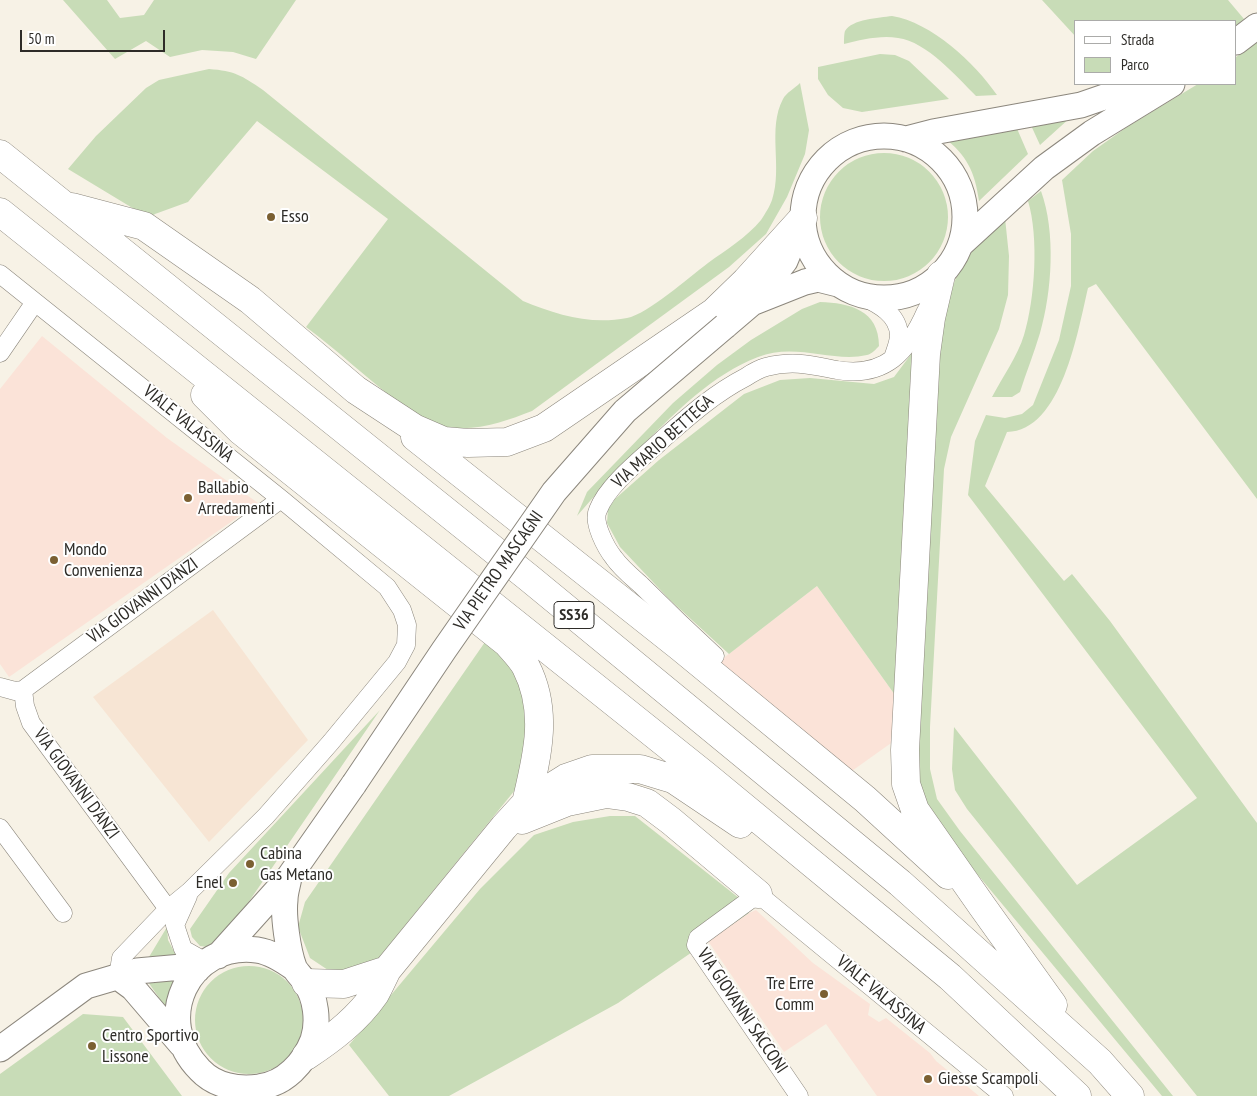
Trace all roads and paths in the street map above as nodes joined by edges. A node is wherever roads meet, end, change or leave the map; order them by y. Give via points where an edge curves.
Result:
1 (1257, 26) edge
2 (1237, 41) edge
3 (1139, 85) edge
4 (1170, 85) edge
5 (906, 139) junction
6 (0, 154) edge
7 (62, 204) junction
8 (0, 212) edge
9 (803, 218) junction
10 (961, 244) junction
11 (0, 274) edge
12 (941, 275) junction
13 (845, 288) junction
14 (113, 301) junction
15 (35, 302) junction
16 (752, 303) junction
17 (0, 353) edge
18 (892, 360) junction
19 (356, 390) junction
20 (281, 499) junction
21 (715, 656) dead end
22 (0, 687) edge
23 (23, 690) junction
24 (526, 803) junction
25 (504, 827) junction
26 (0, 828) edge
27 (290, 877) junction
28 (190, 891) junction
29 (758, 894) junction
30 (864, 906) junction
31 (982, 906) junction
32 (168, 910) junction
33 (63, 913) dead end
34 (207, 963) junction
35 (387, 970) junction
36 (300, 976) junction
37 (118, 977) junction
38 (181, 1044) junction
39 (1084, 1048) junction
40 (0, 1049) edge
41 (293, 1075) edge
42 (210, 1085) edge
43 (799, 1096) edge
44 (1004, 1096) edge
45 (1077, 1096) edge
46 (1130, 1096) edge

1 - 2 main road
3 - 5 main road via 1081,105
4 - 10 main road via 1092,133 1044,168
5 - 9 main road via 892,136 865,138 852,142 829,157 812,178
5 - 10 main road via 938,156 956,180 963,196 966,220
6 - 7 highway, SS36
7 - 19 highway via 144,226 250,300
7 - 39 highway, SS36 via 529,578 900,883
8 - 14 highway, SS36
9 - 13 main road via 809,248 817,262 826,274
9 - 16 main road, VIA PIETRO MASCAGNI via 785,261
9 - 19 highway via 714,312 535,432 507,442 444,441 414,428
10 - 12 main road
11 - 15 street, VIALE VALASSINA
12 - 13 main road via 918,290 899,296 878,298
12 - 18 street, VIA MARIO BETTEGA via 921,321
12 - 31 highway via 925,364 905,750 906,784 915,810
13 - 16 main road, VIA PIETRO MASCAGNI via 818,280 805,282
13 - 18 street via 891,314 899,335
14 - 24 highway via 241,431 508,643 526,666 540,716 538,750
14 - 30 highway, SS36
15 - 17 street
15 - 20 street, VIALE VALASSINA
16 - 27 main road, VIA PIETRO MASCAGNI, bridge via 624,411 554,492
18 - 21 street, VIA MARIO BETTEGA via 874,370 858,372 800,363 764,367 725,388 685,419 607,492 596,512 598,529 614,558
19 - 31 highway via 858,793
20 - 23 street, VIA GIOVANNI D'ANZI
20 - 28 street, VIALE VALASSINA via 387,587 402,610 407,625 406,644 397,662 331,742 266,816
22 - 23 street
23 - 32 street, VIA GIOVANNI D'ANZI via 31,723
24 - 25 highway
24 - 30 highway via 566,778 592,769 640,769 673,779
25 - 29 highway via 567,802 606,794 628,797 647,803
25 - 35 highway
26 - 33 street
27 - 34 main road, VIA PIETRO MASCAGNI
27 - 36 main road, VIA PIETRO MASCAGNI via 284,900 286,928
28 - 32 street
28 - 34 street via 175,925 183,949
29 - 43 street, VIA GIOVANNI SACCONI via 698,938 696,945
29 - 44 street, VIALE VALASSINA
30 - 45 highway, SS36 via 950,977
31 - 39 highway
32 - 37 street via 121,958
34 - 36 main road via 237,950 258,950 278,956
34 - 37 main road via 137,971
34 - 38 main road, VIA PIETRO MASCAGNI via 185,986 178,1005 177,1025
35 - 36 highway via 344,984
35 - 41 highway via 374,994 350,1023
36 - 41 main road, VIA PIETRO MASCAGNI via 314,1000 316,1019 314,1038
37 - 38 main road, VIA PIETRO MASCAGNI via 134,988
37 - 40 main road via 86,986
38 - 42 main road, VIA PIETRO MASCAGNI
39 - 46 highway, SS36
41 - 42 main road, VIA PIETRO MASCAGNI via 247,1089 217,1082

